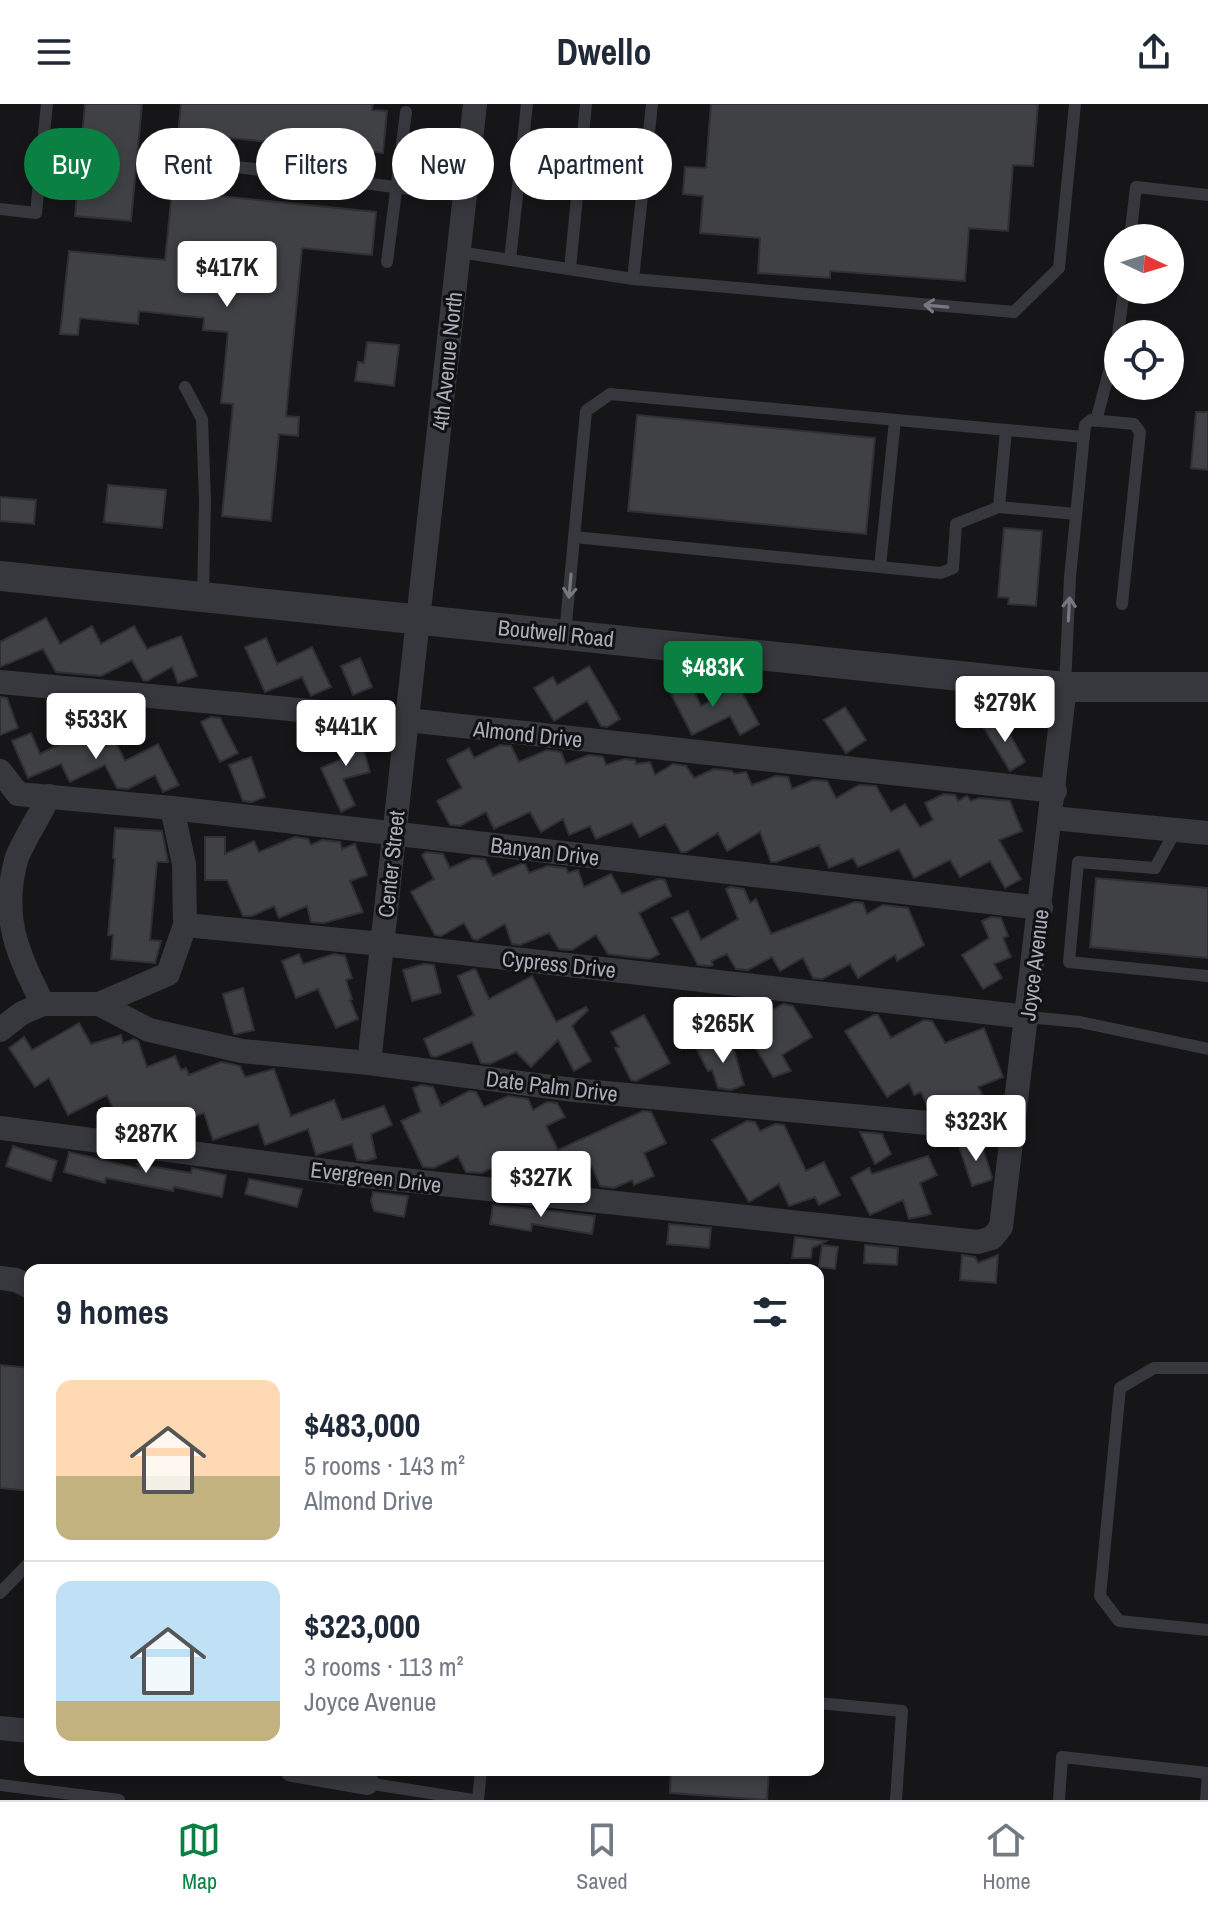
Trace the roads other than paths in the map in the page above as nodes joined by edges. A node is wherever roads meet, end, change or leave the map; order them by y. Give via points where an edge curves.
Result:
1 (47, 104) edge
2 (475, 104) edge
3 (527, 104) edge
4 (586, 104) edge
5 (652, 104) edge
6 (1075, 104) edge
7 (406, 112) dead end
8 (404, 128) edge
9 (472, 128) edge
10 (240, 167) edge
11 (392, 187) edge
12 (1208, 195) edge
13 (394, 200) edge
14 (465, 200) edge
15 (0, 209) edge
16 (1132, 224) edge
17 (459, 252) junction
18 (510, 260) junction
19 (387, 262) dead end
20 (570, 269) junction
21 (633, 279) junction
22 (185, 387) dead end
23 (1104, 390) edge
24 (895, 420) junction
25 (1096, 421) junction
26 (1006, 430) junction
27 (1084, 437) junction
28 (999, 507) junction
29 (1076, 514) junction
30 (574, 537) junction
31 (880, 567) junction
32 (0, 576) edge
33 (203, 597) junction
34 (1122, 604) dead end
35 (418, 618) junction
36 (565, 634) junction
37 (0, 682) edge
38 (1065, 687) junction
39 (1208, 687) edge
40 (407, 720) junction
41 (0, 771) edge
42 (1055, 791) junction
43 (49, 796) junction
44 (172, 808) junction
45 (1052, 818) junction
46 (1176, 830) junction
47 (1208, 833) edge
48 (394, 834) junction
49 (4, 905) edge
50 (1041, 908) junction
51 (185, 925) junction
52 (382, 944) junction
53 (1208, 976) edge
54 (43, 1004) junction
55 (99, 1004) junction
56 (1028, 1017) junction
57 (0, 1030) edge
58 (1208, 1049) edge
59 (369, 1063) junction
60 (0, 1128) edge
61 (1014, 1131) junction
62 (992, 1238) joint
63 (0, 1278) edge
64 (24, 1284) edge
65 (1208, 1368) edge
66 (24, 1568) edge
67 (0, 1593) edge
68 (1208, 1630) edge
69 (824, 1704) edge
70 (0, 1728) edge
71 (24, 1730) edge
72 (327, 1776) edge
73 (480, 1776) edge
74 (367, 1783) joint
75 (0, 1785) edge
76 (119, 1800) edge
77 (476, 1800) edge
78 (896, 1800) edge
79 (1059, 1800) edge
80 (1206, 1800) edge

1 - 15 lane via 36,213
2 - 9 street, 4th Avenue North
3 - 18 lane
4 - 20 lane
5 - 21 lane
6 -> 21 lane via 1059,268 1014,312
7 - 8 lane
10 - 11 lane
12 - 16 lane via 1136,187
13 - 19 lane
14 - 17 street, 4th Avenue North
17 - 18 lane
17 - 35 street, 4th Avenue North
18 - 20 lane
20 - 21 lane
22 - 33 lane via 202,419
23 - 25 lane
24 - 26 lane
24 - 30 lane via 610,394 586,411
24 - 31 lane
25 - 27 lane via 1085,425
25 - 34 lane via 1134,424 1140,432
26 - 27 lane
26 - 28 lane
27 - 29 lane
28 - 29 lane
28 - 31 lane via 956,524 953,568 941,573
38 -> 29 lane
30 - 31 lane
30 -> 36 lane
32 - 33 street, Boutwell Road
33 - 35 street, Boutwell Road
35 - 36 street, Boutwell Road
35 - 40 street, Center Street
36 - 38 street, Boutwell Road
37 - 40 street, Almond Drive
38 - 39 street, Boutwell Road
38 - 42 street, Joyce Avenue
40 - 42 street, Almond Drive
40 - 48 street, Center Street
41 - 43 street, Banyan Drive via 18,794
42 - 45 street, Joyce Avenue
43 - 44 street, Banyan Drive
43 - 49 street via 18,855
44 - 48 street, Banyan Drive
44 - 51 street via 184,864
45 - 46 street
45 - 50 street, Joyce Avenue
46 - 47 street
46 - 53 lane via 1155,868 1078,862 1069,962
48 - 50 street, Banyan Drive
48 - 52 street, Center Street
49 - 54 street via 16,953
50 - 56 street, Joyce Avenue
51 - 52 street, Cypress Drive
51 - 55 street via 168,974
52 - 56 street, Cypress Drive
52 - 59 street, Center Street
54 - 55 street
54 - 57 street
55 - 59 street, Date Palm Drive via 149,1030 242,1051
56 - 58 lane via 1080,1022
56 - 61 street, Joyce Avenue
59 - 61 street, Date Palm Drive via 574,1090
60 - 62 street, Evergreen Drive via 357,1175 978,1242
61 - 62 street, Joyce Avenue via 1001,1227
63 - 64 street
65 - 68 lane via 1154,1368 1120,1388 1100,1596 1119,1621
66 - 67 lane
69 - 78 lane via 902,1711
70 - 71 street
72 - 74 street
73 - 77 lane
74 - 77 lane
75 - 76 lane
79 - 80 lane via 1062,1757 1208,1773

